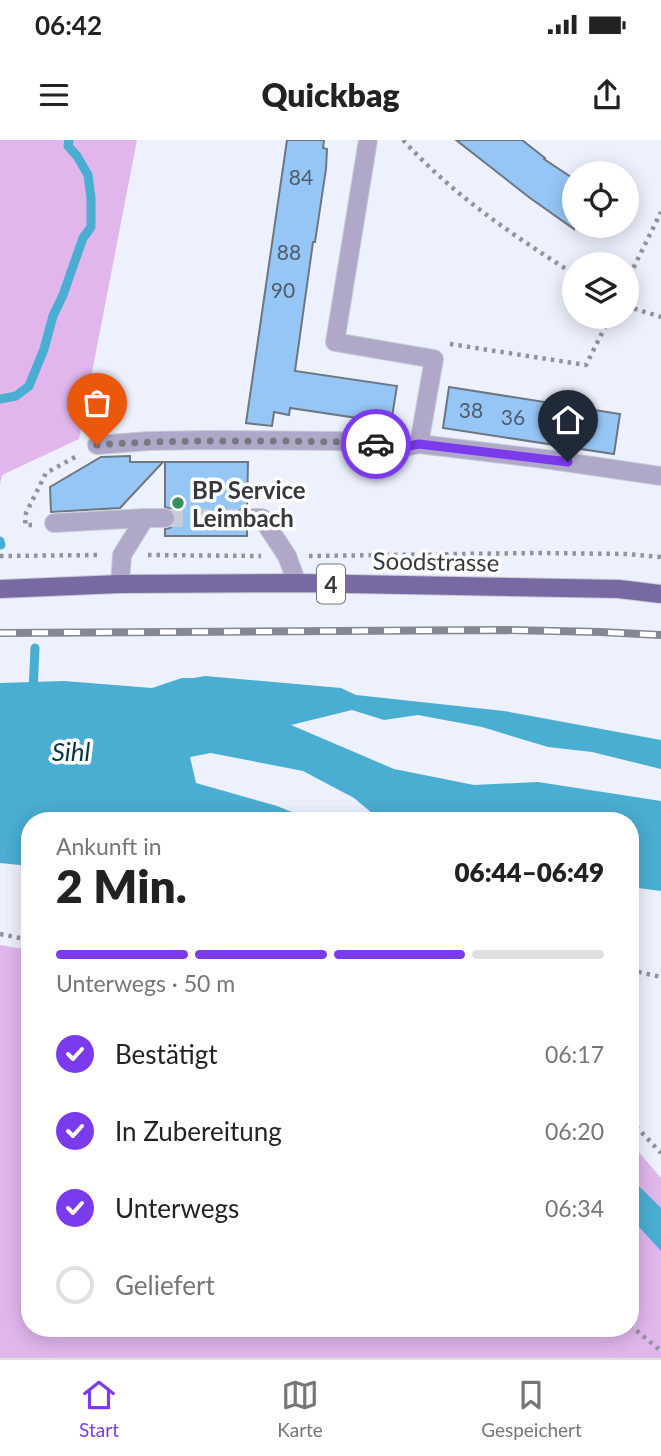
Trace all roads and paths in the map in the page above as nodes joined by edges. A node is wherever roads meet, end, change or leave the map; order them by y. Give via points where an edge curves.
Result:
1 (368, 140) edge
2 (403, 140) edge
3 (661, 212) edge
4 (639, 257) edge
5 (562, 266) edge
6 (639, 310) edge
7 (661, 317) edge
8 (604, 329) edge
9 (450, 344) dead end
10 (419, 444) junction
11 (97, 445) joint
12 (661, 476) edge
13 (165, 518) tunnel mouth
14 (247, 518) tunnel mouth
15 (145, 519) junction
16 (54, 523) dead end
17 (25, 525) dead end
18 (122, 555) junction
19 (0, 556) edge
20 (287, 556) junction
21 (661, 557) edge
22 (297, 583) junction
23 (120, 584) junction
24 (0, 589) edge
25 (661, 594) edge
26 (0, 934) edge
27 (21, 938) edge
28 (639, 972) edge
29 (661, 977) edge
30 (639, 1130) edge
31 (661, 1153) edge
32 (639, 1333) edge
33 (661, 1351) edge

1 - 10 street via 335,342 434,359
2 - 5 path via 473,206
3 - 4 path
6 - 7 path
8 - 9 path via 586,365
10 - 11 street via 208,440
10 - 12 street
11 - 17 path via 46,473 26,513
13 - 15 street
14 - 20 street via 262,518
15 - 16 street
15 - 18 street
18 - 19 path
18 - 20 path
18 - 23 street
20 - 21 path via 536,553
20 - 22 street
22 - 23 main road, Soodstrasse / 4
22 - 25 main road, Soodstrasse / 4 via 619,589
23 - 24 main road, Soodstrasse / 4
26 - 27 path
28 - 29 path
30 - 31 path
32 - 33 path

